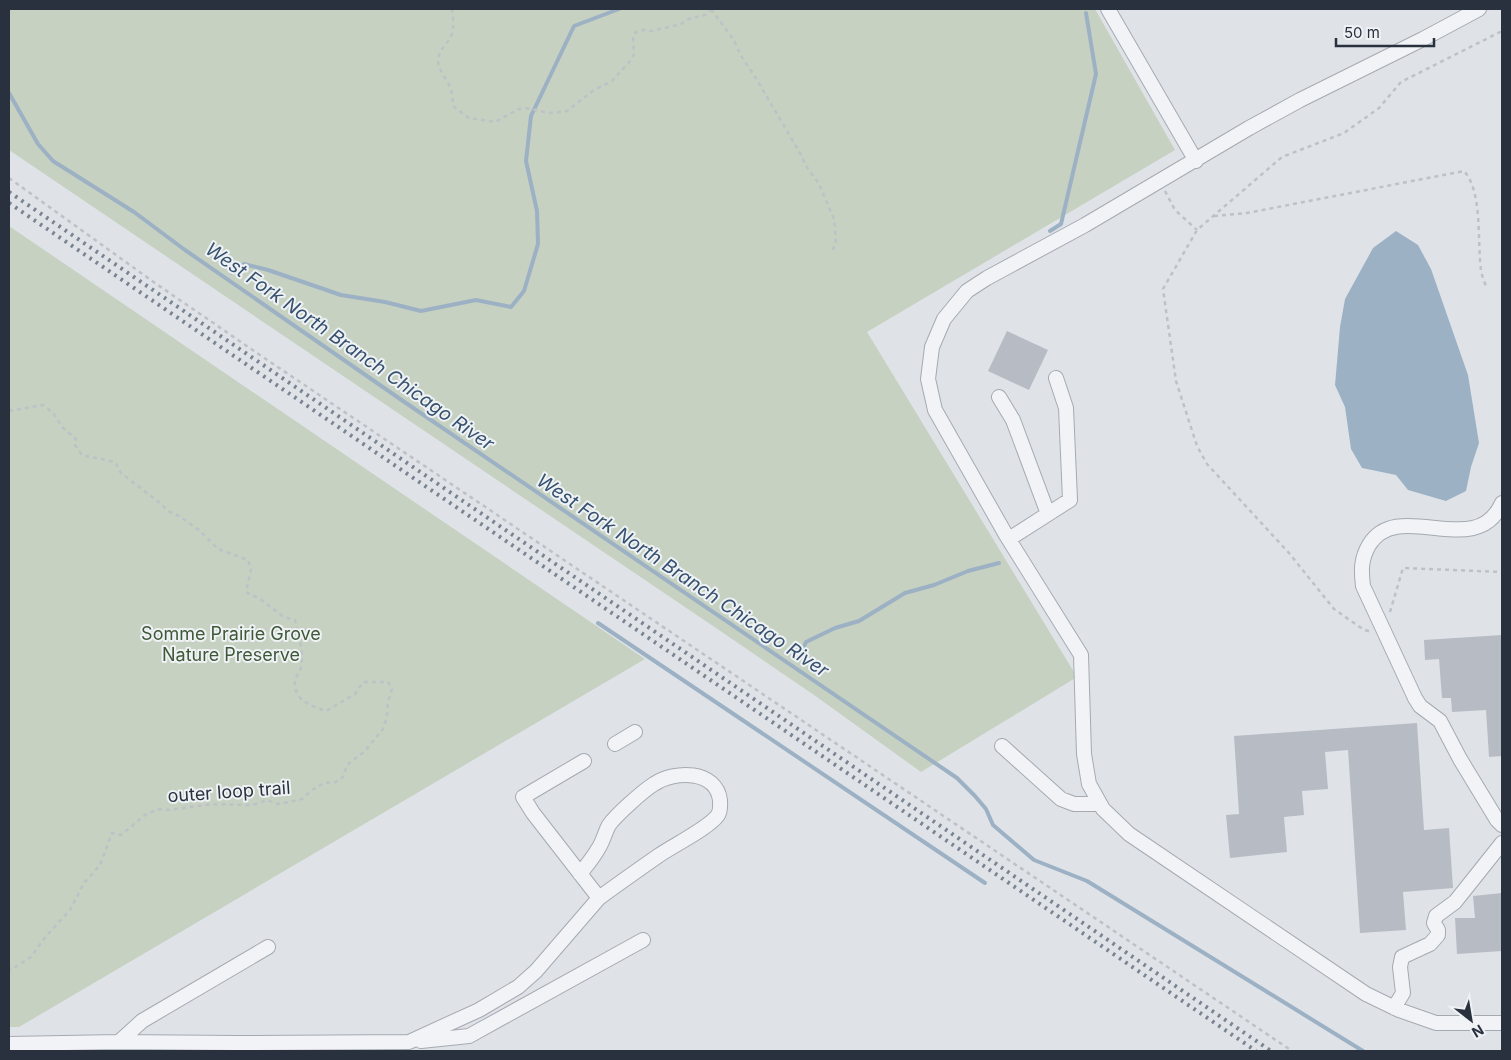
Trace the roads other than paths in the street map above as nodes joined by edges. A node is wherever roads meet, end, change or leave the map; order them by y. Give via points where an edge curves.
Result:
1 (1108, 9) edge
2 (1479, 9) edge
3 (1196, 161) junction
4 (1056, 378) dead end
5 (999, 397) dead end
6 (1502, 504) edge
7 (1048, 514) junction
8 (1008, 539) junction
9 (635, 732) dead end
10 (615, 744) dead end
11 (1002, 746) dead end
12 (584, 762) dead end
13 (1100, 804) junction
14 (1502, 825) edge
15 (1502, 843) edge
16 (580, 874) junction
17 (599, 898) junction
18 (643, 940) dead end
19 (268, 947) dead end
20 (1394, 1008) junction
21 (1502, 1023) edge
22 (119, 1042) junction
23 (409, 1042) junction
24 (9, 1044) edge

1 - 3 lane
2 - 3 lane via 1300,100
3 - 8 lane via 987,278 967,291 944,319 932,347 928,379 934,410
4 - 7 lane via 1066,408 1070,500
5 - 7 lane via 1013,420
6 - 14 lane via 1487,523 1466,530 1402,526 1386,529 1374,537 1364,553 1361,568 1363,586 1415,698 1420,706 1440,721
7 - 8 lane
8 - 13 lane via 1081,654 1084,754 1089,784
9 - 10 lane
11 - 13 lane via 1061,799 1074,804
12 - 16 lane via 523,798
13 - 20 lane via 1129,834 1366,994
15 - 20 lane via 1455,902 1436,916 1434,923 1438,935 1430,944 1402,957 1402,993
16 - 17 lane
16 - 17 lane via 599,848 610,824 656,782 691,774 712,783 719,795 721,808 717,816
17 - 23 lane via 536,971 518,987 479,1010
18 - 23 lane via 469,1036
19 - 22 lane via 142,1021
20 - 21 lane via 1436,1023
22 - 23 lane
22 - 24 lane

